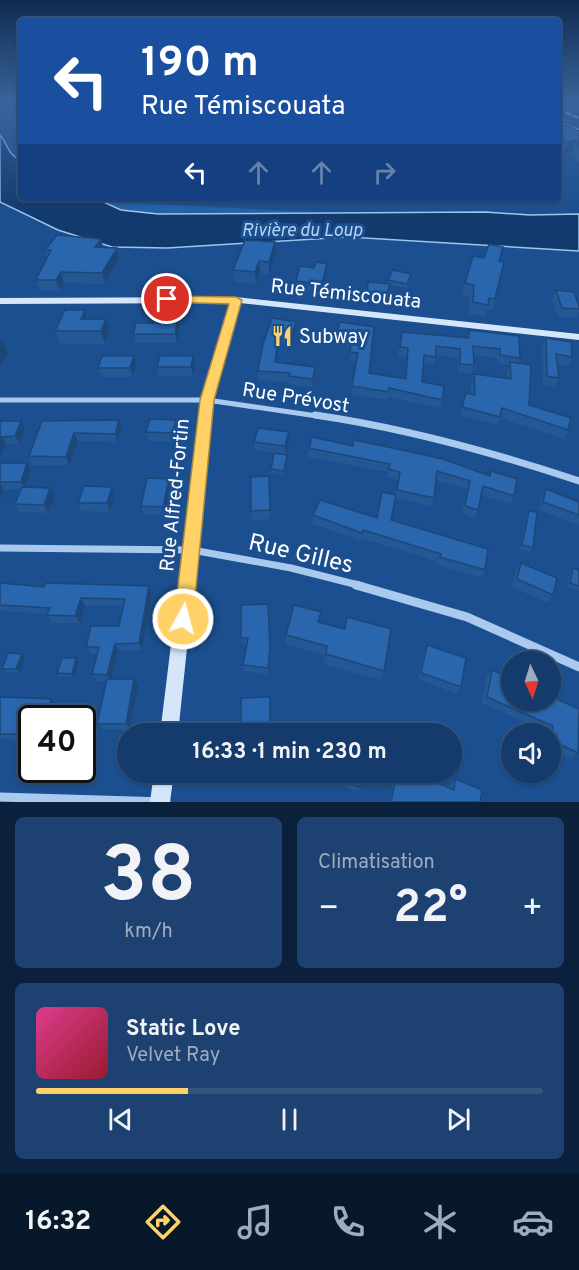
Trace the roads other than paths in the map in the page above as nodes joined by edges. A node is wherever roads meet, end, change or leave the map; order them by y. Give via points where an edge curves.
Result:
1 (0, 300) edge
2 (236, 300) junction
3 (579, 337) edge
4 (0, 400) edge
5 (207, 400) junction
6 (579, 481) edge
7 (0, 548) edge
8 (192, 550) junction
9 (579, 667) edge
10 (170, 723) edge
11 (163, 783) edge
12 (0, 797) edge
13 (162, 802) edge

1 - 2 main road, Rue Témiscouata
2 - 3 main road, Rue Témiscouata
2 - 5 main road, Rue Alfred-Fortin
4 - 5 street, Rue Prévost
5 - 6 street, Rue Prévost via 419,434 502,455
5 - 8 main road, Rue Alfred-Fortin
7 - 8 street, Rue Gilles
8 - 9 street, Rue Gilles via 291,568 467,617
8 - 10 main road, Rue Alfred-Fortin
11 - 13 main road
12 - 13 street

